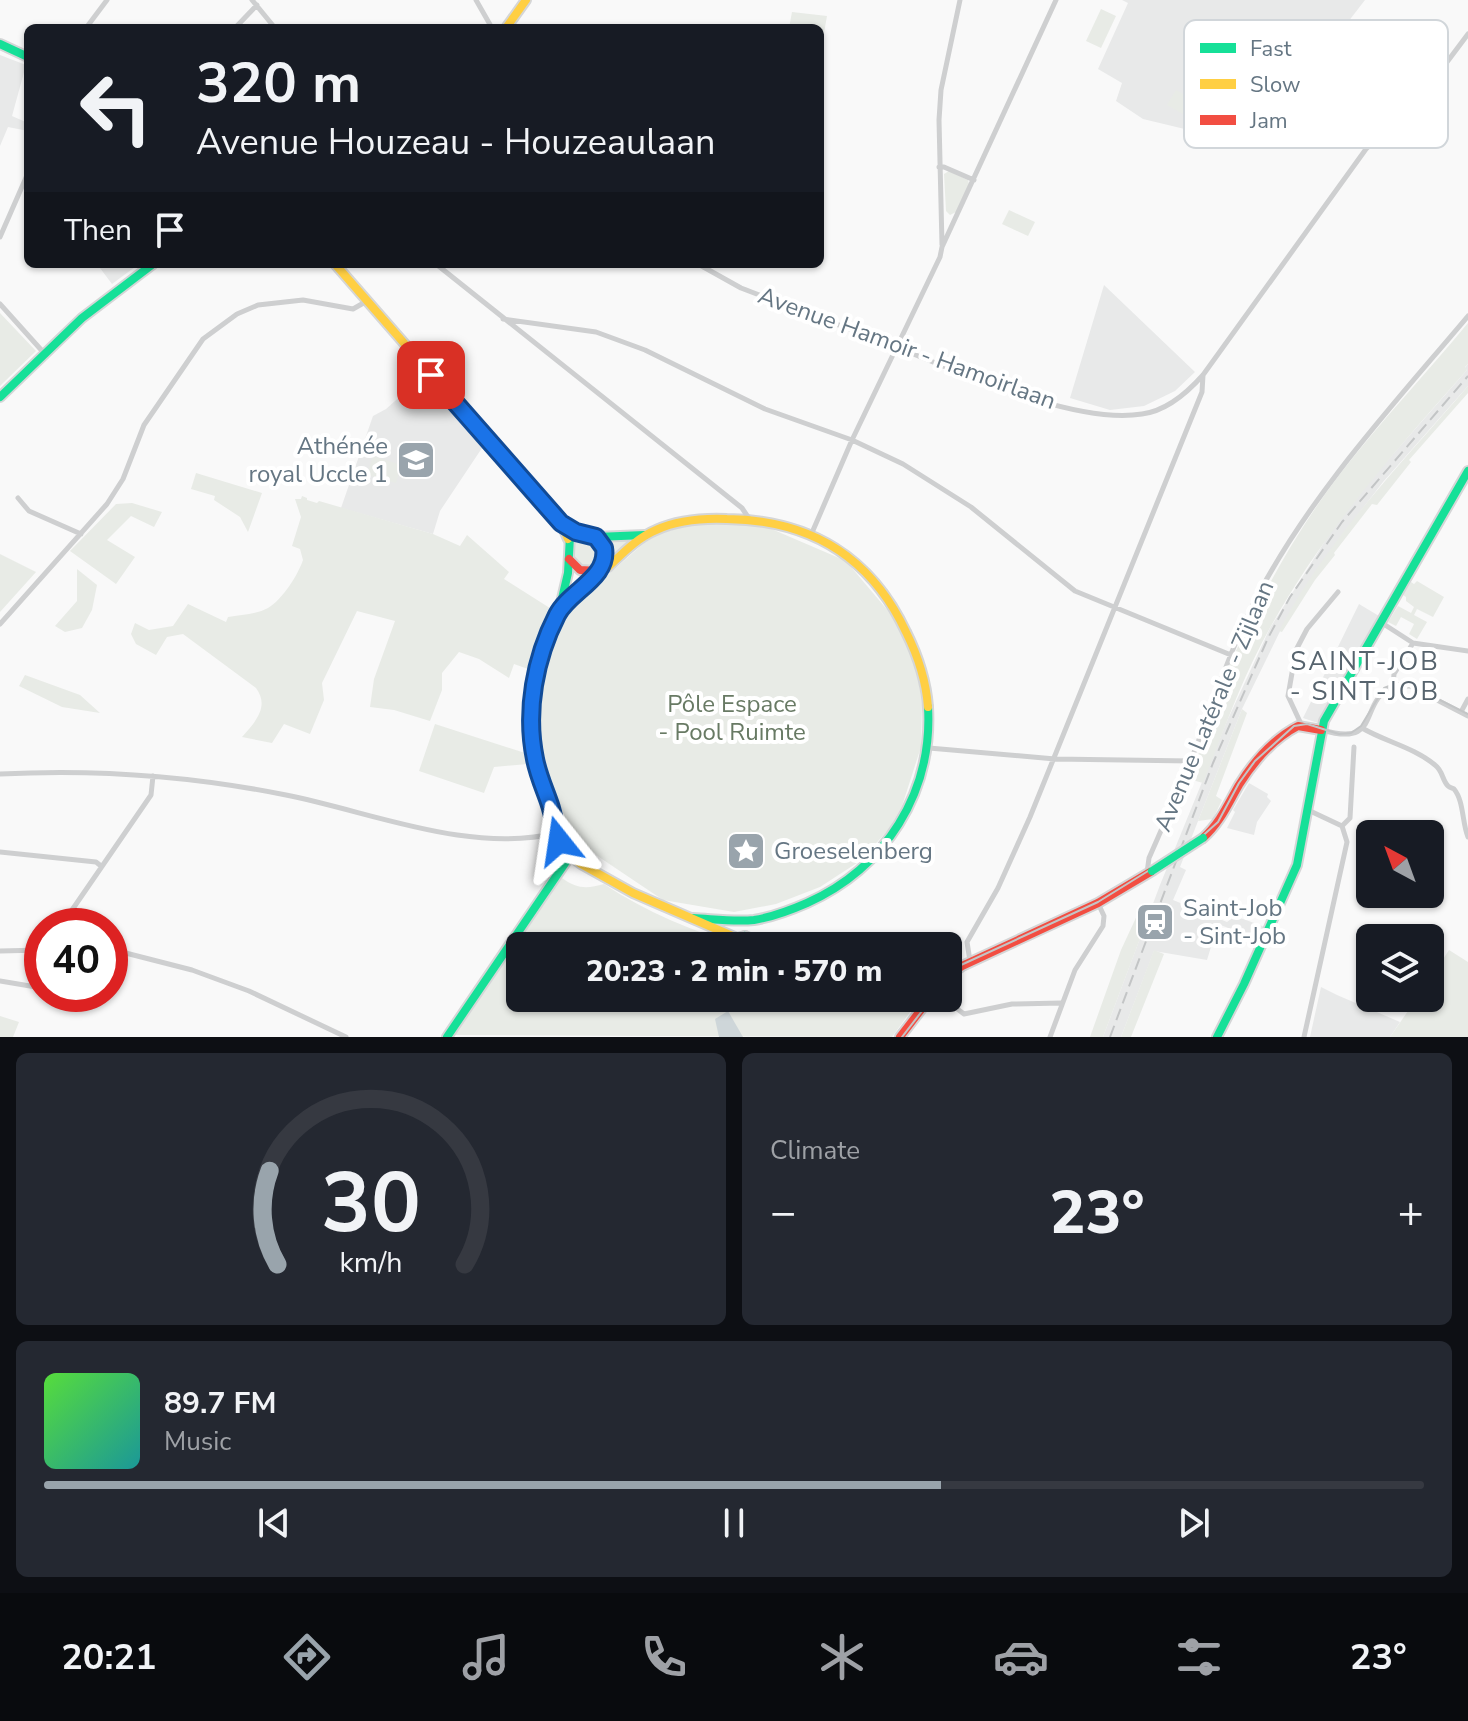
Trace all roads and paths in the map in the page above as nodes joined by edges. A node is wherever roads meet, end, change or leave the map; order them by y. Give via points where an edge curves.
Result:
1 (107, 0) edge
2 (476, 0) edge
3 (526, 0) edge
4 (960, 0) edge
5 (1056, 0) edge
6 (254, 3) edge
7 (89, 24) edge
8 (238, 24) edge
9 (272, 24) edge
10 (490, 24) edge
11 (509, 24) edge
12 (1468, 34) edge
13 (0, 44) edge
14 (24, 55) edge
15 (1448, 61) edge
16 (1367, 148) edge
17 (939, 167) junction
18 (974, 180) junction
19 (24, 182) edge
20 (941, 211) junction
21 (951, 221) junction
22 (0, 237) edge
23 (942, 247) junction
24 (148, 268) edge
25 (338, 268) edge
26 (441, 268) edge
27 (705, 268) edge
28 (367, 301) junction
29 (0, 304) edge
30 (1468, 316) edge
31 (503, 319) junction
32 (897, 348) junction
33 (44, 353) junction
34 (1203, 375) junction
35 (0, 397) edge
36 (852, 440) junction
37 (1468, 471) edge
38 (18, 498) dead end
39 (750, 520) junction
40 (561, 523) junction
41 (576, 532) junction
42 (81, 534) junction
43 (645, 535) junction
44 (811, 535) junction
45 (596, 537) junction
46 (568, 539) junction
47 (569, 559) junction
48 (600, 569) junction
49 (1338, 592) dead end
50 (1115, 608) junction
51 (559, 611) junction
52 (1381, 623) junction
53 (0, 624) edge
54 (1413, 643) junction
55 (1468, 652) edge
56 (1231, 655) junction
57 (1393, 686) junction
58 (1468, 699) edge
59 (1460, 712) junction
60 (1468, 716) edge
61 (1302, 726) junction
62 (1362, 728) junction
63 (1321, 730) junction
64 (1354, 747) dead end
65 (929, 748) junction
66 (1055, 759) junction
67 (1191, 761) junction
68 (0, 774) edge
69 (153, 776) junction
70 (1308, 810) junction
71 (1342, 826) junction
72 (557, 833) junction
73 (1468, 837) edge
74 (0, 852) edge
75 (570, 856) junction
76 (101, 866) junction
77 (1149, 872) junction
78 (1098, 903) junction
79 (73, 908) edge
80 (693, 918) junction
81 (732, 920) junction
82 (746, 920) junction
83 (724, 932) edge
84 (730, 932) edge
85 (747, 932) edge
86 (24, 950) edge
87 (0, 951) edge
88 (128, 954) edge
89 (970, 962) junction
90 (962, 967) edge
91 (0, 981) edge
92 (24, 985) edge
93 (1061, 1003) junction
94 (919, 1012) edge
95 (961, 1012) edge
96 (346, 1037) edge
97 (447, 1037) edge
98 (900, 1037) edge
99 (1050, 1037) edge
100 (1217, 1037) edge
101 (1304, 1037) edge

1 - 7 street
2 - 10 street
3 - 11 street
4 - 17 street via 941,90
5 - 18 street
6 - 8 street
6 - 9 street
12 - 15 street, Avenue Hamoir - Hamoirlaan
13 - 14 street
16 - 34 street, Avenue Hamoir - Hamoirlaan
17 - 18 street
17 - 20 street
18 - 21 street
19 - 22 street
20 - 21 street
20 - 23 street
21 - 23 street
23 - 32 street
24 - 33 street
25 - 28 street
26 - 31 street
27 - 32 street, Avenue Hamoir - Hamoirlaan via 741,288
28 - 40 street
28 - 42 street via 353,309 317,301 258,305 203,339 144,425 123,479
29 - 33 street
30 - 56 street, Avenue Latérale - Zijlaan via 1332,478 1268,575
31 - 36 street via 596,332 765,409
31 - 39 street via 742,508
32 - 34 street, Avenue Hamoir - Hamoirlaan via 1029,398 1096,414 1145,414 1168,405
32 - 36 street
33 - 35 street
34 - 50 street via 1202,392
36 - 44 street
36 - 50 street via 960,500 1075,591
37 - 52 street
38 - 42 street via 29,511
39 - 43 street via 701,520
39 - 44 street
40 - 41 street
40 - 46 street
41 - 45 street
41 - 46 street
42 - 53 street
43 - 45 street
43 - 48 street
44 - 65 street via 866,571 907,629 927,685
45 - 48 street via 605,553
46 - 47 street
47 - 48 street via 580,570
47 - 51 street
48 - 51 street
49 - 61 street via 1296,650 1288,696
50 - 56 street
50 - 66 street
51 - 72 street via 537,668 532,737
52 - 54 street
52 - 63 street
54 - 55 street
54 - 57 street via 1394,674
56 - 67 street, Avenue Latérale - Zijlaan
57 - 59 street via 1410,686
57 - 62 street
58 - 59 street
59 - 60 street
61 - 63 street
61 - 77 street, bridge via 1260,757 1220,822
62 - 63 street via 1349,736
62 - 73 street via 1399,743 1440,770 1455,790
63 - 70 street
64 - 71 street via 1351,810
65 - 66 street
65 - 82 street via 909,810 862,871 812,901
66 - 67 street
66 - 89 street via 998,888 967,942
67 - 77 street, Avenue Latérale - Zijlaan via 1149,858
68 - 69 street
69 - 72 street via 288,795 432,831 533,838
69 - 76 street via 151,795
70 - 71 street
70 - 100 street via 1289,888
71 - 101 street via 1347,842
72 - 75 street
74 - 76 street
75 - 80 street via 633,893
75 - 97 street
76 - 79 street
77 - 78 street
78 - 89 street
78 - 93 street via 1103,926
80 - 81 street
80 - 83 street
81 - 82 street
81 - 84 street
82 - 85 street
86 - 87 street
88 - 96 street via 249,991
89 - 90 street
91 - 92 street
93 - 95 street
93 - 99 street
94 - 98 street

